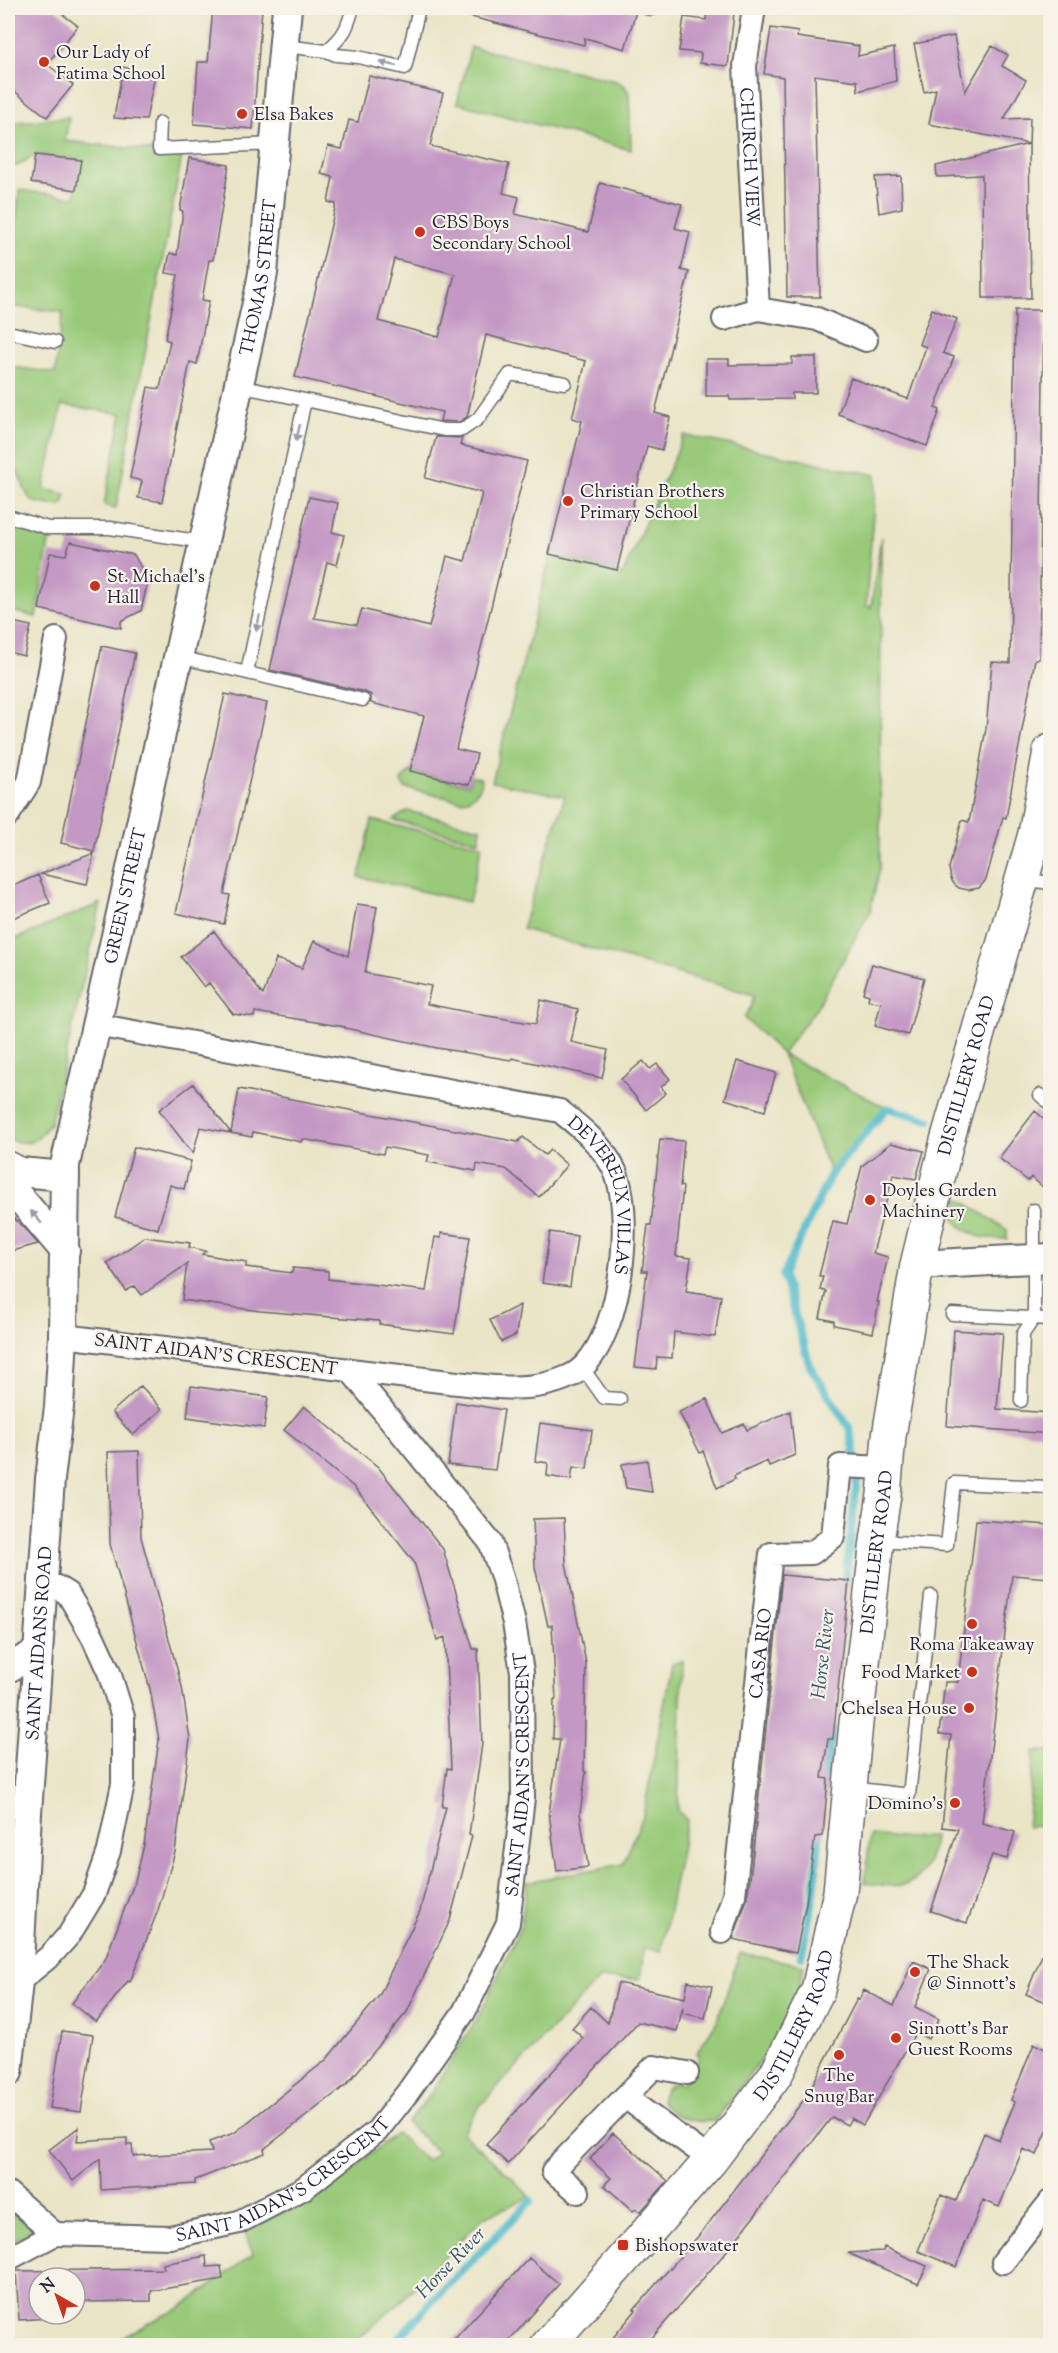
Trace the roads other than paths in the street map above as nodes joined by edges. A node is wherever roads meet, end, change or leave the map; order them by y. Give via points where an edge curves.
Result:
1 (287, 8) edge
2 (352, 8) edge
3 (419, 8) edge
4 (646, 8) edge
5 (653, 8) edge
6 (754, 8) edge
7 (284, 46) junction
8 (326, 51) junction
9 (160, 123) dead end
10 (275, 144) junction
11 (758, 309) junction
12 (724, 319) dead end
13 (8, 332) edge
14 (866, 340) dead end
15 (56, 342) dead end
16 (565, 383) dead end
17 (239, 386) junction
18 (305, 400) junction
19 (8, 516) edge
20 (205, 542) junction
21 (56, 639) dead end
22 (179, 657) junction
23 (247, 672) junction
24 (363, 700) dead end
25 (1050, 751) edge
26 (8, 815) edge
27 (1036, 881) edge
28 (96, 1025) junction
29 (1040, 1095) dead end
30 (1050, 1104) edge
31 (8, 1166) edge
32 (65, 1176) junction
33 (8, 1184) edge
34 (1034, 1210) dead end
35 (65, 1251) junction
36 (1042, 1258) edge
37 (917, 1265) junction
38 (952, 1314) dead end
39 (1034, 1318) junction
40 (1050, 1319) edge
41 (63, 1336) junction
42 (582, 1367) junction
43 (350, 1370) junction
44 (620, 1399) dead end
45 (1021, 1401) dead end
46 (864, 1467) junction
47 (1047, 1487) dead end
48 (877, 1541) junction
49 (44, 1584) junction
50 (931, 1596) dead end
51 (38, 1652) junction
52 (8, 1668) edge
53 (850, 1788) junction
54 (722, 1932) dead end
55 (18, 1982) junction
56 (8, 2070) edge
57 (687, 2073) dead end
58 (625, 2097) junction
59 (711, 2160) junction
60 (578, 2192) dead end
61 (8, 2193) edge
62 (1050, 2202) edge
63 (55, 2234) junction
64 (8, 2259) edge
65 (1003, 2262) dead end
66 (547, 2346) edge

1 - 7 street, THOMAS STREET
2 - 8 lane via 347,29
3 -> 8 lane via 405,68
4 - 5 lane
6 - 11 street, CHURCH VIEW via 745,66
7 - 8 lane
7 - 10 street, THOMAS STREET
9 - 10 lane via 159,149
10 - 17 street, THOMAS STREET via 263,273
11 - 12 street
11 - 14 street via 817,319
13 - 15 lane
16 - 18 lane via 510,374 478,419 462,430 444,430
17 - 18 lane
17 - 20 street, THOMAS STREET
18 -> 23 lane
19 - 20 lane via 48,528 110,528
20 - 22 street, GREEN STREET
21 - 26 street via 29,782
22 - 23 lane
22 - 28 street, GREEN STREET
23 - 24 lane
25 - 27 main road, DISTILLERY ROAD via 1035,834
27 - 37 main road, DISTILLERY ROAD via 947,1142
28 - 32 street, GREEN STREET
28 - 42 street, DEVEREUX VILLAS via 560,1111 592,1137 615,1171 623,1211 623,1257 616,1295 598,1349
29 - 30 lane
31 - 32 street via 20,1172
32 - 35 street, GREEN STREET
35 -> 33 street
34 - 36 lane
35 - 41 street, SAINT AIDANS ROAD
36 - 37 street
36 - 39 lane
37 - 46 main road, DISTILLERY ROAD
38 - 39 lane
39 - 40 lane
39 - 45 lane via 1023,1334
41 - 43 street, SAINT AIDAN'S CRESCENT
41 - 49 street, SAINT AIDANS ROAD
42 - 43 street, DEVEREUX VILLAS via 571,1376 535,1387 499,1388
42 - 44 lane via 604,1398
43 - 63 street, SAINT AIDAN'S CRESCENT via 490,1542 502,1576 522,1672 523,1798 508,1923 464,2012 408,2092 377,2131 304,2188 239,2222 170,2237
46 - 48 main road, DISTILLERY ROAD via 884,1495
46 - 54 street, CASA RIO via 840,1466 833,1537 812,1553 771,1554 734,1895
47 - 48 lane via 954,1483 946,1545
48 - 53 main road, DISTILLERY ROAD
49 - 51 street, SAINT AIDANS ROAD
49 - 55 street via 68,1594 109,1672 123,1717 123,1784 109,1851 94,1894 69,1935
50 - 53 lane via 909,1795
51 - 52 street
51 - 55 street, SAINT AIDANS ROAD
53 - 59 main road, DISTILLERY ROAD via 840,1892 818,1990 776,2074
55 - 56 street, SAINT AIDANS ROAD
57 - 58 street via 654,2067
58 - 59 street
58 - 60 street via 553,2171
59 - 66 main road, DISTILLERY ROAD
61 - 63 street
62 - 65 street
63 - 64 street, SAINT AIDAN'S CRESCENT

